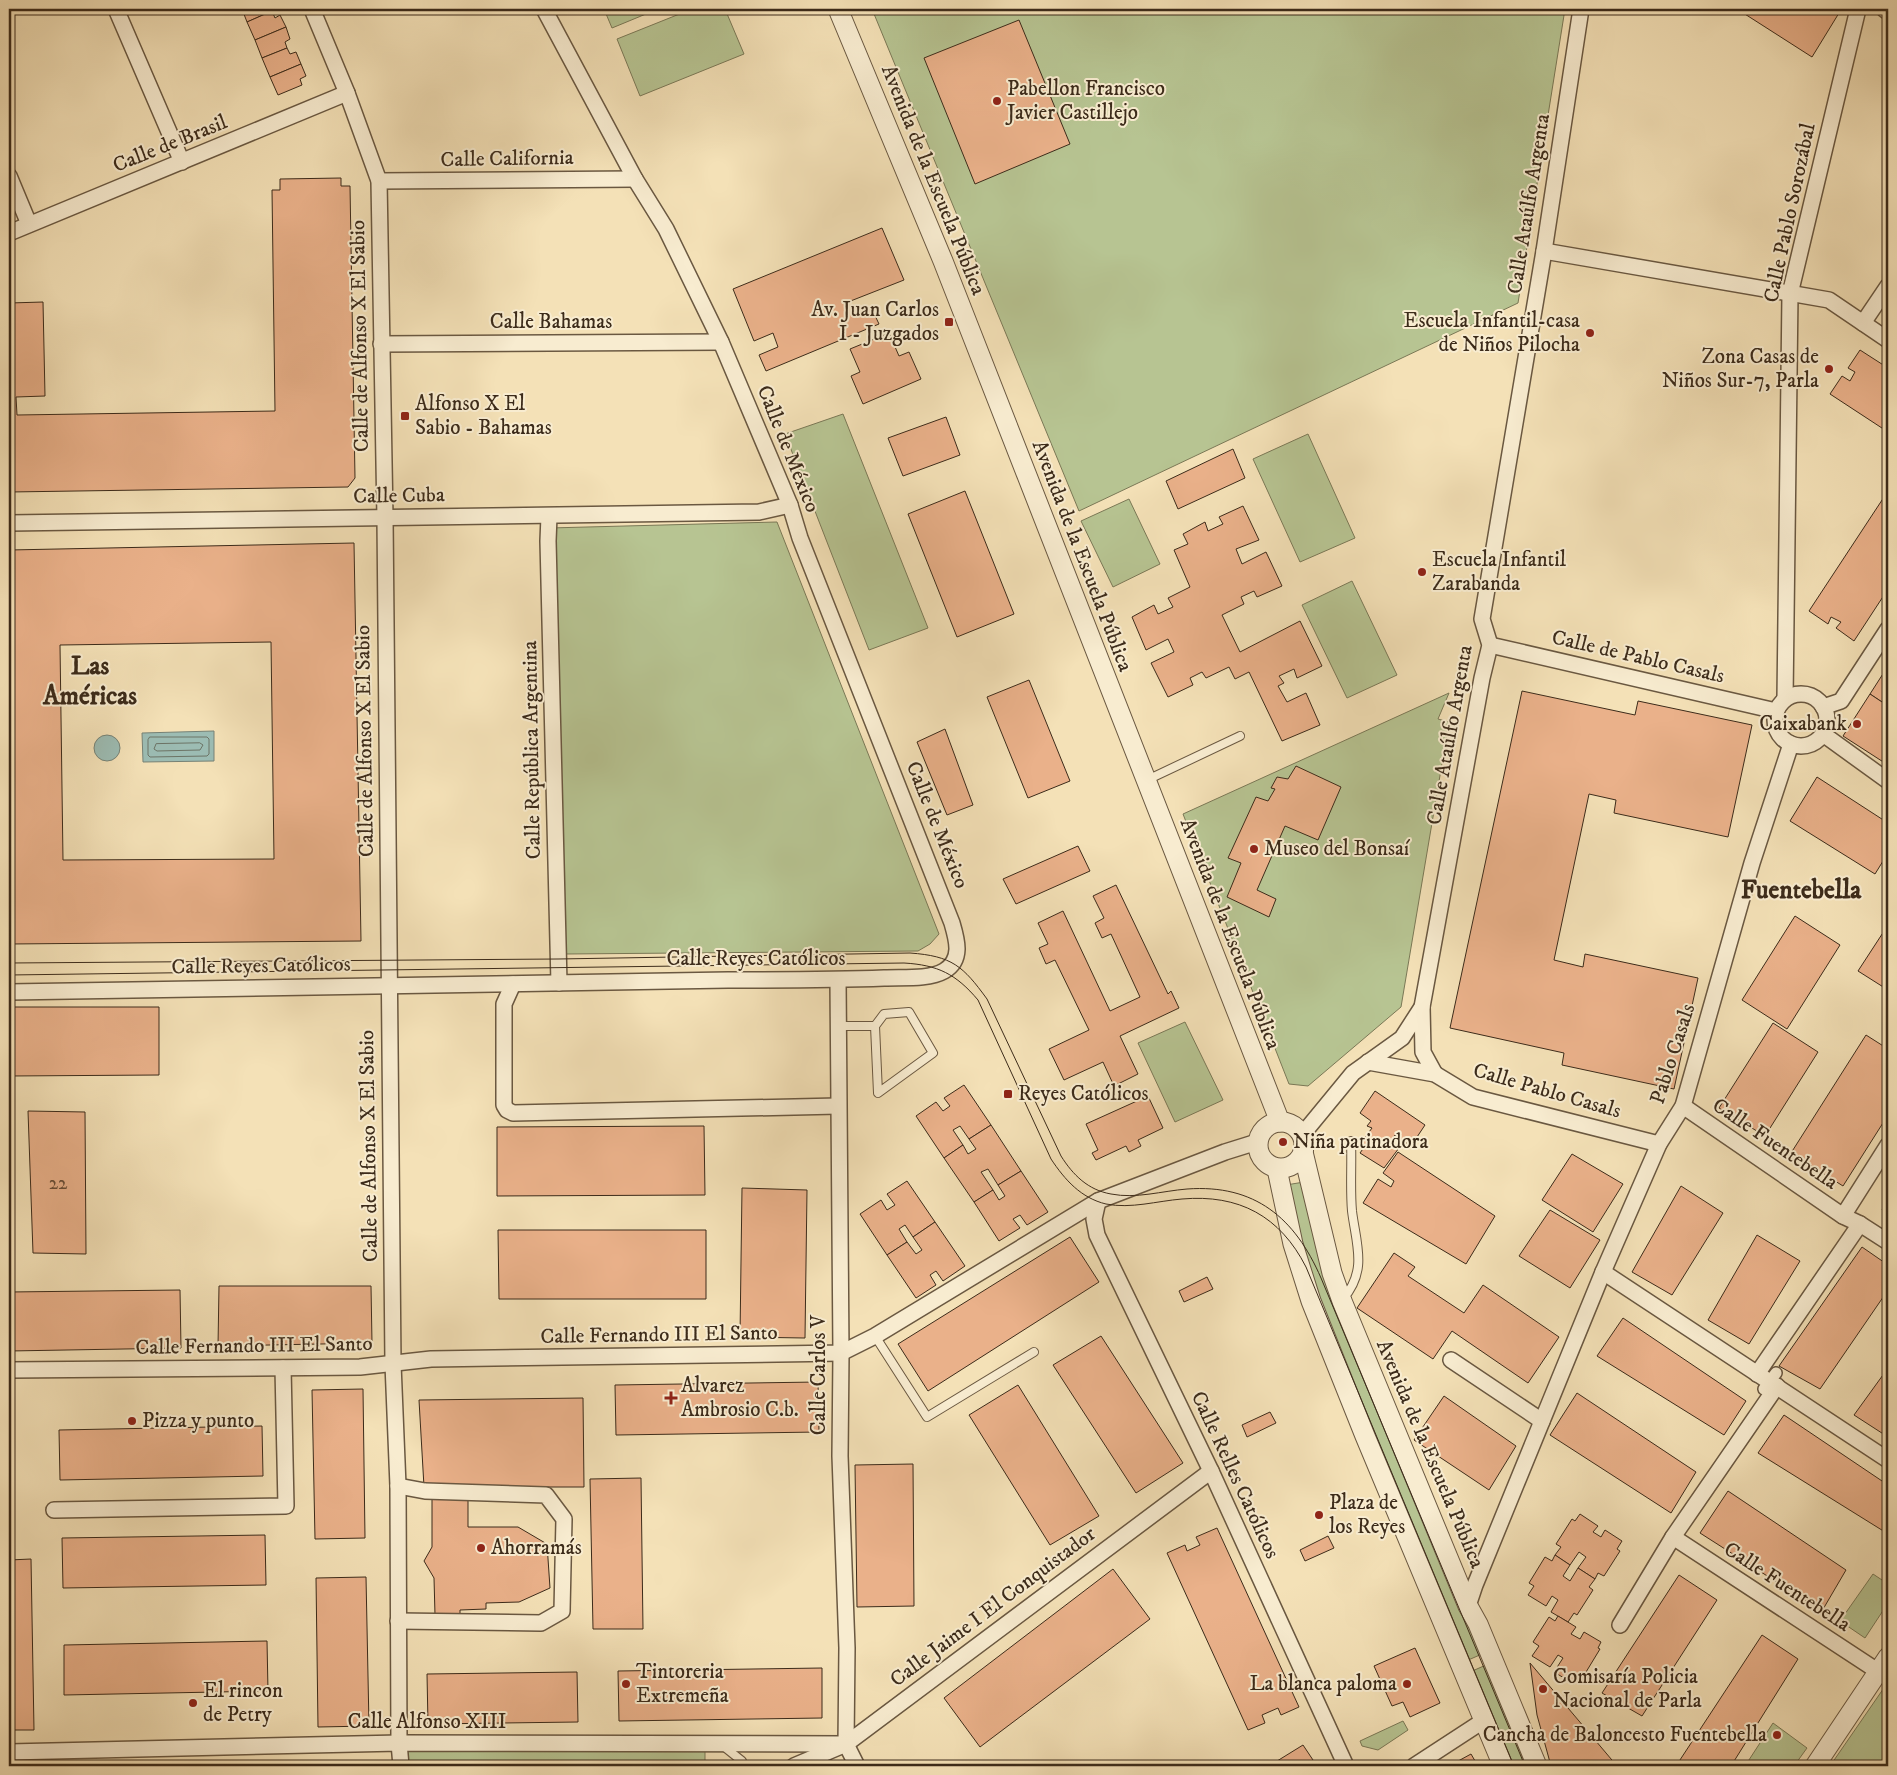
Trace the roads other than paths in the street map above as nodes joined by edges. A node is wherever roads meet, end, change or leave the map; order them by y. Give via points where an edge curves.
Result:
1 (116, 9) edge
2 (312, 9) edge
3 (544, 9) edge
4 (838, 9) edge
5 (1581, 9) edge
6 (1858, 9) edge
7 (1884, 9) edge
8 (1888, 12) edge
9 (347, 93) junction
10 (182, 162) junction
11 (9, 176) edge
12 (635, 179) junction
13 (379, 181) junction
14 (29, 224) junction
15 (9, 233) edge
16 (1544, 251) junction
17 (1888, 286) edge
18 (1790, 294) junction
19 (1863, 323) junction
20 (1888, 340) edge
21 (721, 342) junction
22 (381, 344) junction
23 (790, 505) junction
24 (549, 516) junction
25 (385, 518) junction
26 (9, 523) edge
27 (1888, 629) edge
28 (1490, 645) junction
29 (1780, 705) junction
30 (1823, 707) junction
31 (1822, 734) junction
32 (1240, 736) dead end
33 (1791, 744) junction
34 (1146, 781) junction
35 (1888, 781) edge
36 (952, 923) joint
37 (838, 980) junction
38 (559, 983) junction
39 (513, 984) junction
40 (388, 985) junction
41 (9, 992) edge
42 (1422, 1008) junction
43 (838, 1026) junction
44 (874, 1026) junction
45 (1368, 1062) junction
46 (1434, 1074) junction
47 (838, 1106) junction
48 (1682, 1106) junction
49 (1280, 1122) junction
50 (1351, 1141) dead end
51 (1258, 1142) junction
52 (1303, 1144) junction
53 (1659, 1144) junction
54 (1888, 1145) edge
55 (1277, 1169) junction
56 (1098, 1201) junction
57 (1843, 1216) junction
58 (1860, 1224) junction
59 (1888, 1242) edge
60 (1603, 1272) junction
61 (1342, 1301) junction
62 (875, 1336) junction
63 (1034, 1352) dead end
64 (841, 1353) junction
65 (1451, 1360) dead end
66 (393, 1364) junction
67 (284, 1368) junction
68 (9, 1370) edge
69 (1769, 1381) junction
70 (1542, 1421) junction
71 (1888, 1460) edge
72 (1210, 1471) junction
73 (398, 1486) junction
74 (54, 1510) dead end
75 (1673, 1537) junction
76 (1468, 1606) junction
77 (398, 1621) junction
78 (1620, 1625) dead end
79 (1883, 1664) edge
80 (1483, 1721) junction
81 (399, 1743) junction
82 (846, 1744) junction
83 (722, 1745) junction
84 (9, 1752) edge
85 (401, 1766) edge
86 (742, 1766) edge
87 (794, 1766) edge
88 (857, 1766) edge
89 (1346, 1766) edge
90 (1414, 1766) edge
91 (1503, 1766) edge
92 (1537, 1766) edge
93 (1815, 1766) edge

1 - 10 street
2 - 9 street, Calle de Alfonso X El Sabio
3 - 12 street, Calle de México
4 - 34 street, Avenida de la Escuela Pública via 943,261
5 - 16 street, Calle Ataúlfo Argenta
6 - 18 street, Calle Pablo Sorozábal
7 - 8 street
9 - 10 street, Calle de Brasil
9 - 13 street, Calle de Alfonso X El Sabio
10 - 14 street, Calle de Brasil
11 - 14 street
12 - 13 street, Calle California
12 - 21 street, Calle de México via 666,229
13 - 22 street, Calle de Alfonso X El Sabio
14 - 15 street, Calle de Brasil
16 - 18 street
16 - 28 street, Calle Ataúlfo Argenta via 1482,619
17 - 19 street
18 - 19 street via 1829,300
18 - 29 street, Calle Pablo Sorozábal
19 - 20 street
21 - 22 street, Calle Bahamas
21 - 23 street, Calle de México
22 - 25 street, Calle de Alfonso X El Sabio
23 - 24 street, Calle Cuba via 759,512
23 - 36 street, Calle de México via 800,538
24 - 25 street, Calle Cuba
24 - 38 street, Calle República Argentina
25 - 26 street, Calle Cuba
25 - 40 street, Calle de Alfonso X El Sabio
27 - 30 street via 1841,701
28 - 29 street, Calle de Pablo Casals
28 - 42 street, Calle Ataúlfo Argenta
29 - 30 street via 1795,694 1806,694
29 - 33 street via 1774,721 1782,739
30 - 31 street via 1827,721
31 - 33 street via 1808,745
31 - 35 street
32 - 34 lane
33 - 48 street, Pablo Casals via 1752,863
34 - 49 street, Avenida de la Escuela Pública
36 - 37 street, Calle Reyes Católicos via 957,954 944,971 929,976
37 - 38 street, Calle Reyes Católicos
37 - 43 street, Calle Carlos V
38 - 39 street, Calle Reyes Católicos
39 - 40 street, Calle Reyes Católicos
39 - 47 street via 504,1004 504,1105 513,1113
40 - 41 street, Calle Reyes Católicos
40 - 66 street, Calle de Alfonso X El Sabio
42 - 45 street, Calle Ataúlfo Argenta via 1402,1038
42 - 46 street via 1423,1052
43 - 44 lane
43 - 47 street, Calle Carlos V
44 - 44 lane via 884,1014 909,1012 933,1053 878,1093
45 - 46 street, Calle Pablo Casals
45 - 52 street via 1353,1073
46 - 53 street, Calle Pablo Casals via 1473,1097
47 - 64 street, Calle Carlos V
48 - 53 street, Pablo Casals
48 - 57 street, Calle Fuentebella
49 - 51 street via 1265,1128
49 - 52 street via 1297,1128
50 - 61 lane via 1352,1210 1360,1254 1353,1287
51 - 55 street via 1259,1155
51 - 56 street, Calle Fernando III El Santo
52 - 55 street via 1299,1160 1293,1166
52 - 61 street, Avenida de la Escuela Pública via 1332,1273
53 - 60 street, Pablo Casals
54 - 57 street, Calle Fuentebella
55 - 80 street via 1311,1301
56 - 62 street, Calle Fernando III El Santo
56 - 72 street, Calle Relles Católicos via 1094,1228
57 - 58 street, Calle Fuentebella
58 - 59 street, Calle Fuentebella
58 - 69 street
60 - 69 street
60 - 70 street, Pablo Casals
61 - 76 street, Avenida de la Escuela Pública
62 - 63 lane via 927,1417
62 - 64 street, Calle Fernando III El Santo
64 - 66 street, Calle Fernando III El Santo via 431,1359
64 - 82 street, Calle Carlos V via 840,1456 848,1648
65 - 70 street
66 - 67 street, Calle Fernando III El Santo
66 - 73 street, Calle de Alfonso X El Sabio
67 - 68 street, Calle Fernando III El Santo
67 - 74 street via 286,1506
69 - 71 street
69 - 75 street
70 - 76 street, Pablo Casals
72 - 82 street, Calle Jaime I El Conquistador
72 - 89 street, Calle Relles Católicos
73 - 77 street, Calle de Alfonso X El Sabio
73 - 77 street via 424,1491 546,1495 564,1519 562,1611 541,1623
75 - 78 street
75 - 79 street, Calle Fuentebella
76 - 92 street, Avenida de la Escuela Pública
77 - 81 street, Calle de Alfonso X El Sabio
79 - 93 street
80 - 90 street
80 - 91 street
81 - 83 street, Calle Alfonso XIII
81 - 84 street, Calle Alfonso XIII
81 - 85 street, Calle de Alfonso X El Sabio
82 - 83 street, Calle Alfonso XIII
82 - 87 street, Calle Jaime I El Conquistador
82 - 88 street, Calle Carlos V
83 - 86 lane via 742,1760

